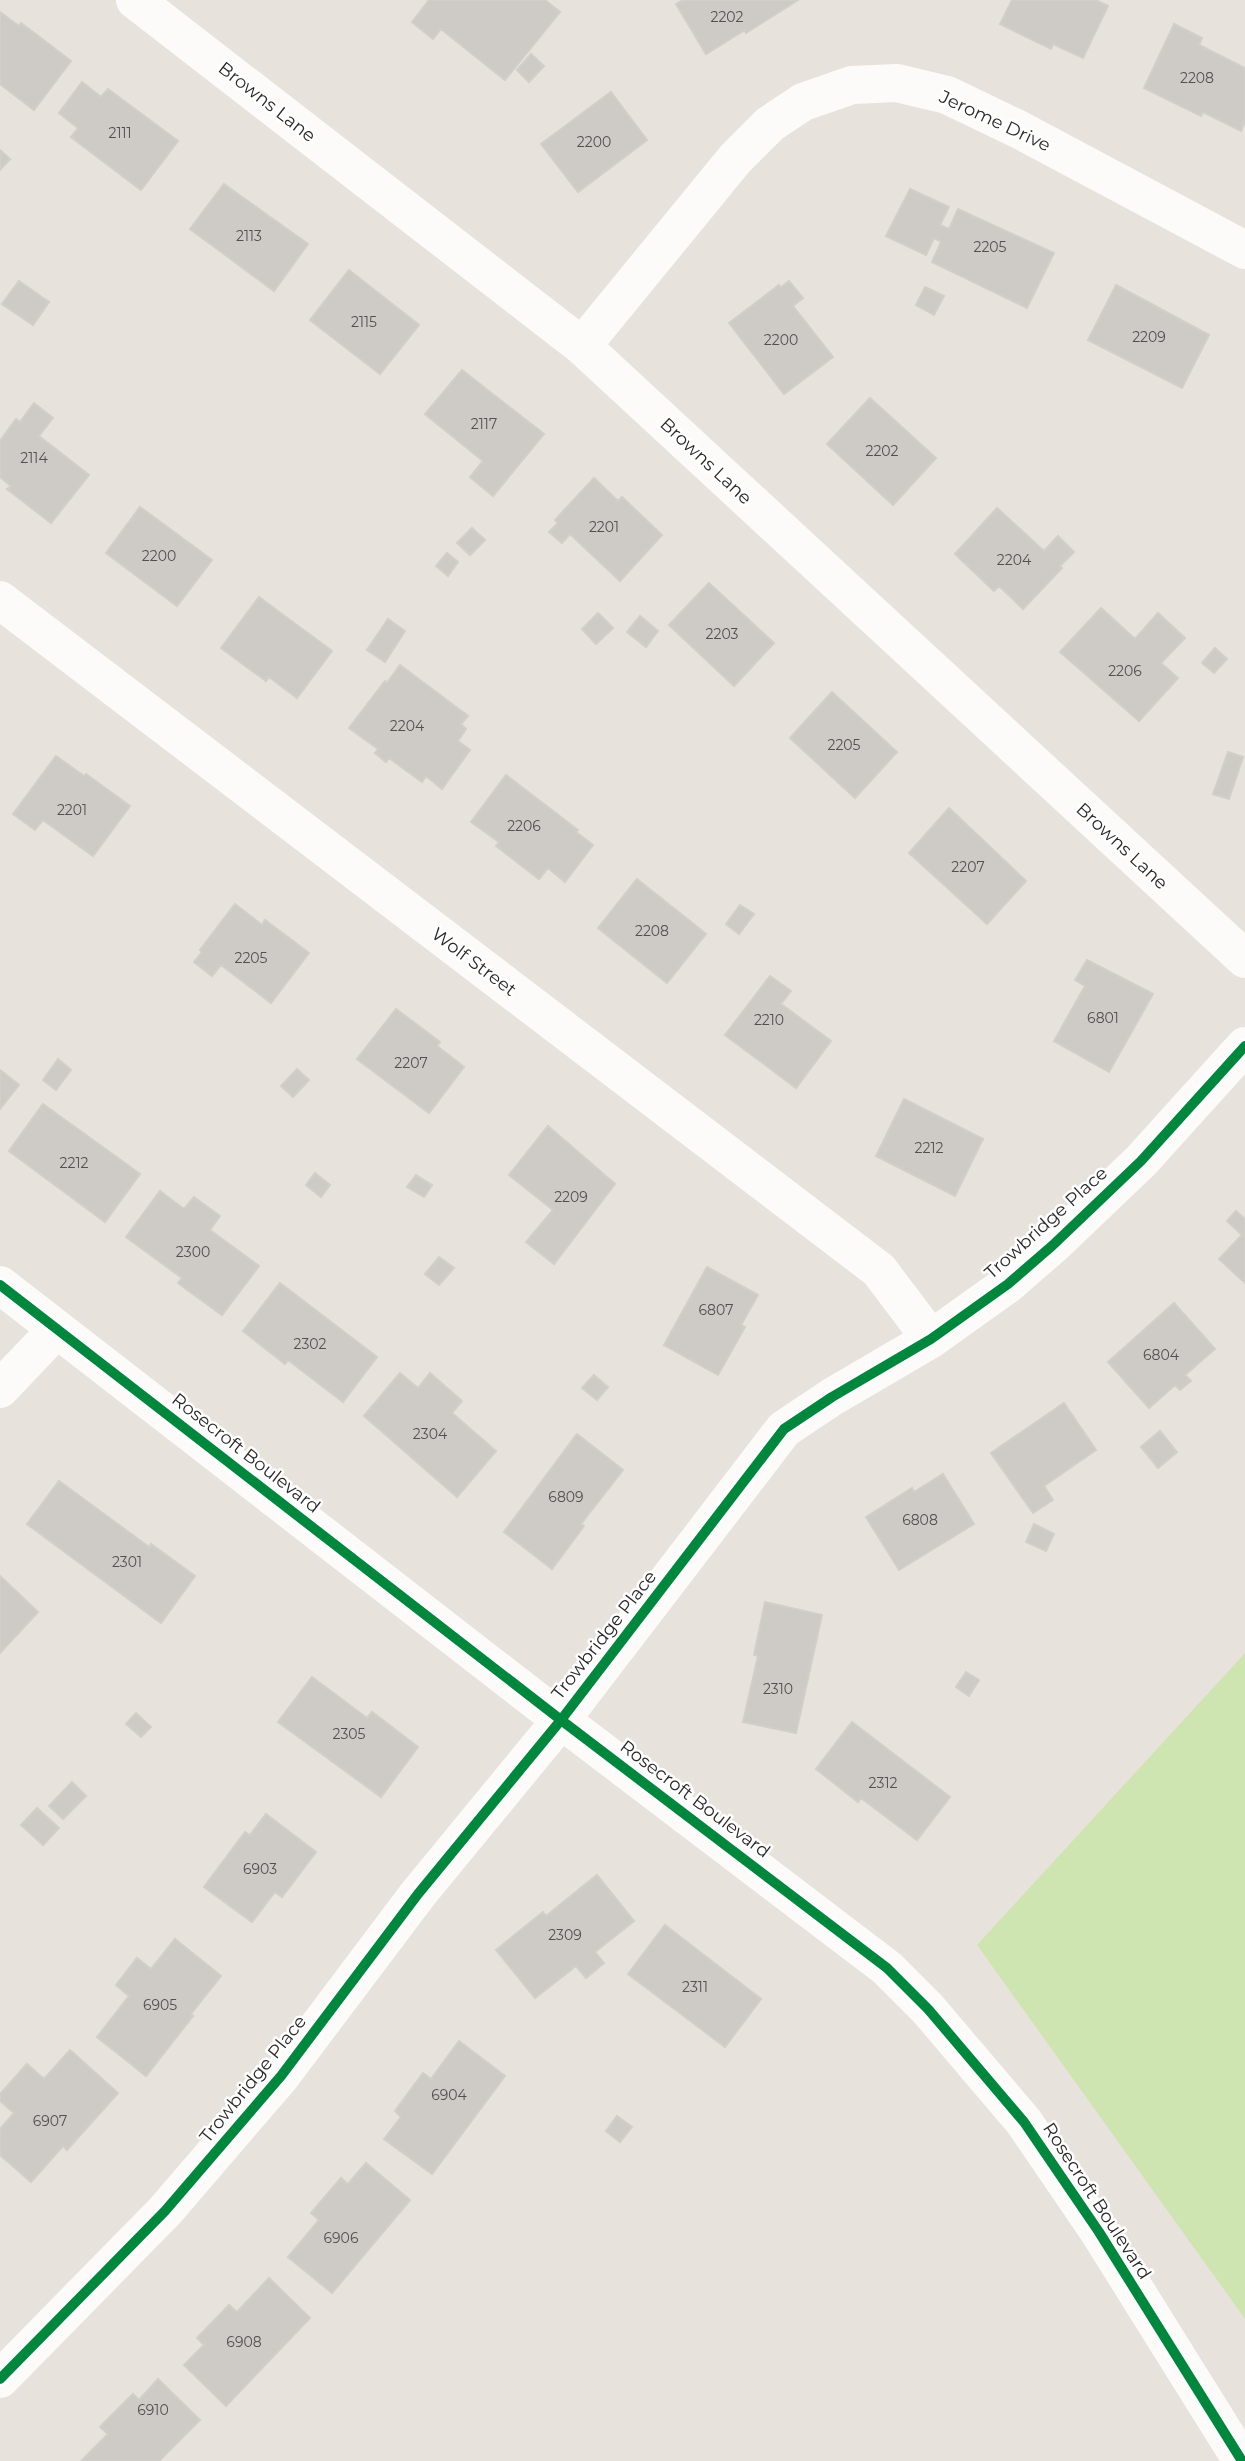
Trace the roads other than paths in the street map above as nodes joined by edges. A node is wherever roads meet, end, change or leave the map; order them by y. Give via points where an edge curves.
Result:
1 (135, 0) edge
2 (1245, 250) edge
3 (582, 346) junction
4 (0, 600) edge
5 (1245, 959) edge
6 (1245, 1046) edge
7 (0, 1285) edge
8 (57, 1329) junction
9 (931, 1339) junction
10 (0, 1389) edge
11 (561, 1720) junction
12 (0, 2379) edge
13 (1242, 2461) edge

1 - 3 street, Browns Lane
2 - 3 street, Jerome Drive via 947,95 897,83 852,85 803,102 770,124 735,159
3 - 5 street, Browns Lane
4 - 9 street, Wolf Street via 879,1270
6 - 9 street, Trowbridge Place via 1141,1161 1053,1245
7 - 8 street, Rosecroft Boulevard
8 - 10 street
8 - 11 street, Rosecroft Boulevard
9 - 11 street, Trowbridge Place via 784,1429
11 - 12 street, Trowbridge Place via 418,1894 263,2097 165,2211
11 - 13 street, Rosecroft Boulevard via 887,1968 928,2009 1024,2122 1099,2232

